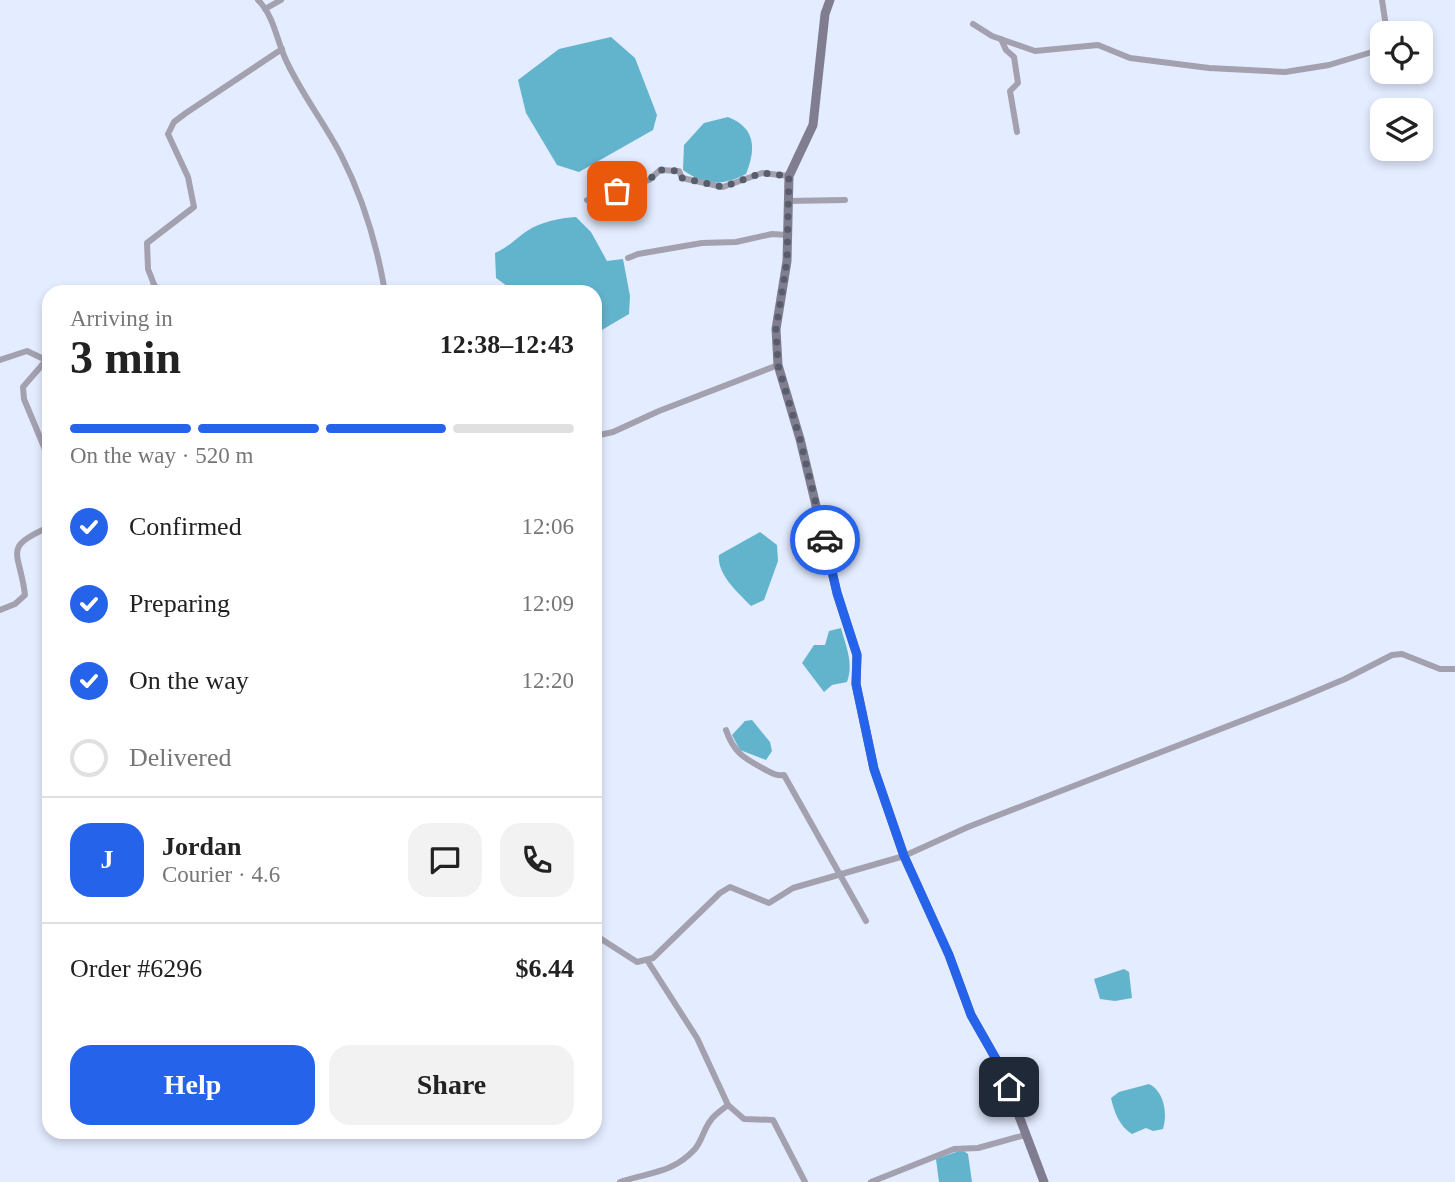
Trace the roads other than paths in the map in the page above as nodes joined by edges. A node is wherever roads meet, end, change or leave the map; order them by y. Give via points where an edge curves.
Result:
1 (258, 0) edge
2 (281, 0) edge
3 (830, 0) edge
4 (1382, 0) edge
5 (265, 9) junction
6 (1385, 21) edge
7 (973, 24) dead end
8 (1001, 39) junction
9 (282, 49) junction
10 (1370, 53) edge
11 (1017, 132) dead end
12 (789, 176) junction
13 (587, 200) dead end
14 (845, 200) dead end
15 (787, 201) junction
16 (787, 235) junction
17 (628, 258) dead end
18 (154, 285) edge
19 (384, 285) edge
20 (42, 357) edge
21 (0, 360) edge
22 (778, 365) junction
23 (42, 366) edge
24 (602, 434) edge
25 (42, 442) edge
26 (42, 530) edge
27 (0, 610) edge
28 (1455, 669) edge
29 (726, 730) dead end
30 (904, 856) junction
31 (842, 876) junction
32 (866, 921) dead end
33 (602, 940) edge
34 (647, 960) junction
35 (728, 1105) junction
36 (1025, 1135) junction
37 (620, 1182) edge
38 (805, 1182) edge
39 (872, 1182) edge
40 (1044, 1182) edge

1 - 5 street
2 - 5 street
3 - 12 main road via 813,125
4 - 6 street
5 - 9 street
7 - 8 street
8 - 10 street via 1035,51 1098,45 1130,58 1163,63 1285,72
8 - 11 street via 1014,57 1018,83 1010,91
9 - 18 street via 174,122 168,134 188,177 194,207 147,243 148,269
9 - 19 street via 342,156 378,250
12 - 13 street via 762,173 723,187 682,178 679,171 660,170 649,180
12 - 15 main road
14 - 15 street
15 - 16 main road
16 - 17 street via 702,243
16 - 22 main road via 776,329
20 - 21 street via 27,351
22 - 24 street
22 - 30 main road via 857,655 856,684 874,769
23 - 25 street via 23,387
26 - 27 street via 20,541 16,549 25,595
28 - 30 street via 1392,654 1295,700
29 - 31 street via 746,761 776,776 784,775
30 - 31 street
30 - 36 main road via 971,1015 1000,1066
31 - 32 street
31 - 34 street via 801,885 769,903 730,887
33 - 34 street via 637,962
34 - 35 street via 697,1038
35 - 37 street via 710,1121 697,1147 682,1161 654,1175
35 - 38 street via 744,1119 773,1120
36 - 39 street via 978,1148 954,1149
36 - 40 main road

